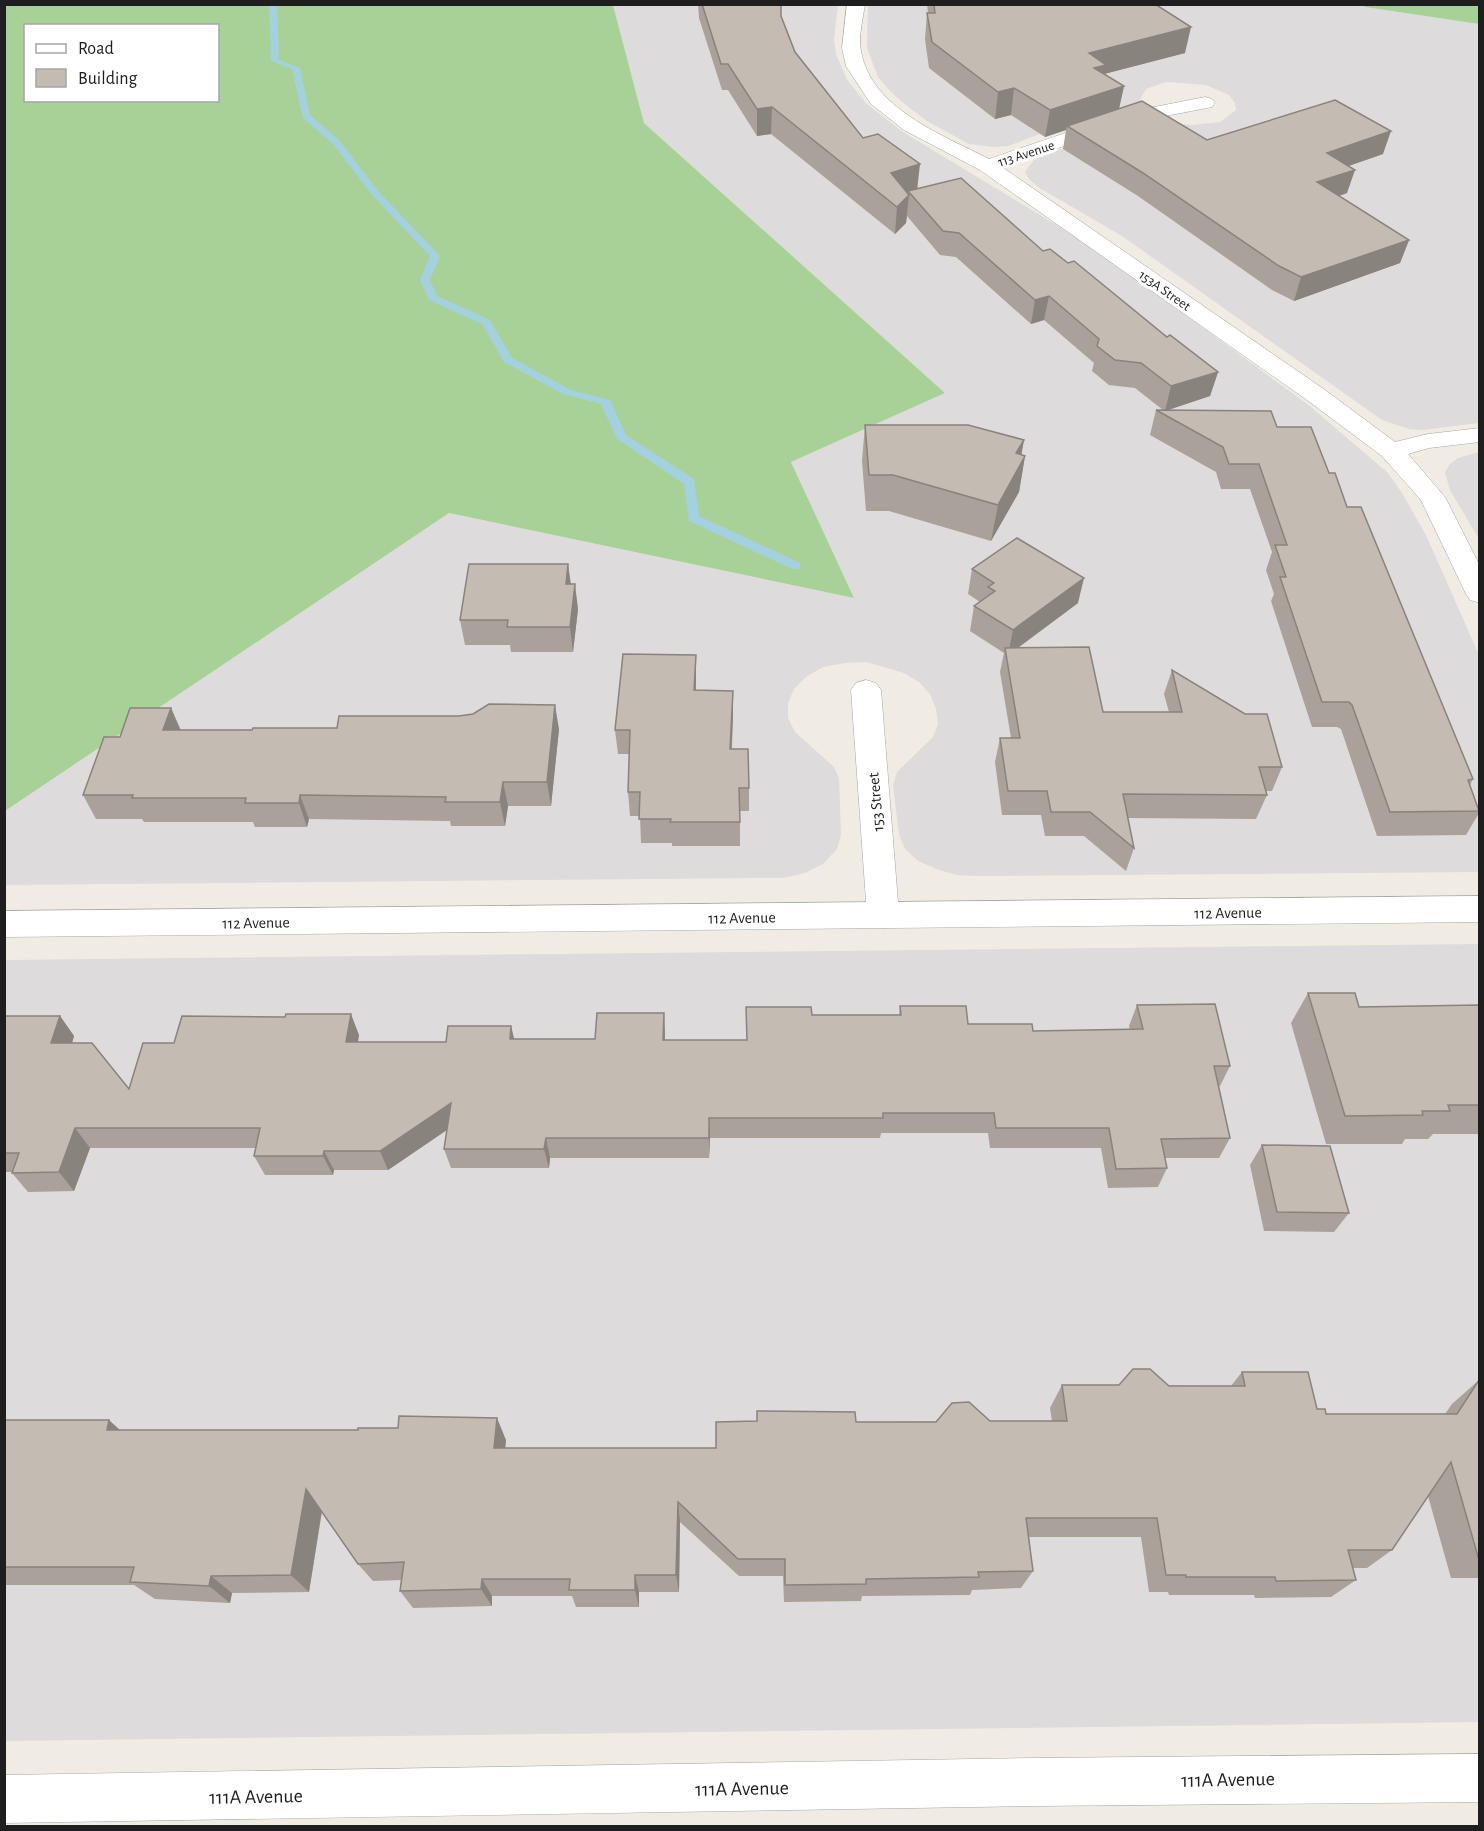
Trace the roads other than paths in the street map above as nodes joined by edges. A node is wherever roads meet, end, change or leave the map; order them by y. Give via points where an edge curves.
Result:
1 (856, 4) edge
2 (1205, 103) dead end
3 (987, 166) junction
4 (1479, 435) edge
5 (1391, 452) junction
6 (1479, 594) edge
7 (866, 690) dead end
8 (1479, 909) edge
9 (884, 915) junction
10 (4, 924) edge
11 (1479, 1778) edge
12 (4, 1799) edge

1 - 3 street, 153A Street via 851,48 855,66 878,100 911,126
2 - 3 street, 113 Avenue via 1131,117
3 - 5 street, 153A Street via 1316,395
4 - 5 street via 1428,441
5 - 6 street, 153A Street via 1432,497
7 - 9 street, 153 Street
8 - 9 street, 112 Avenue
9 - 10 street, 112 Avenue
11 - 12 street, 111A Avenue

